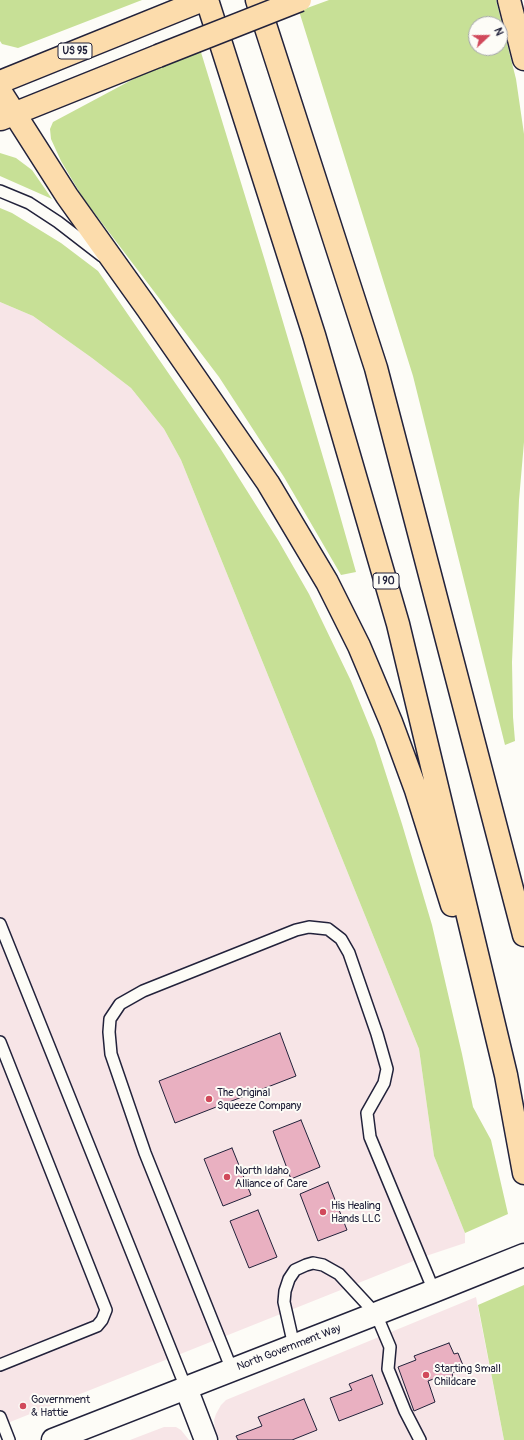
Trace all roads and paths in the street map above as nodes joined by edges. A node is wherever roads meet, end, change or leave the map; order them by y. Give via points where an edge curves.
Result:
1 (203, 0) edge
2 (207, 0) edge
3 (257, 0) edge
4 (300, 0) edge
5 (508, 0) edge
6 (524, 59) edge
7 (0, 82) edge
8 (0, 91) edge
9 (7, 116) edge
10 (0, 191) edge
11 (118, 267) junction
12 (0, 924) edge
13 (524, 935) edge
14 (0, 1042) edge
15 (506, 1075) junction
16 (524, 1173) edge
17 (524, 1255) edge
18 (434, 1291) junction
19 (376, 1314) junction
20 (294, 1346) junction
21 (0, 1365) edge
22 (232, 1370) junction
23 (186, 1388) junction
24 (0, 1417) edge
25 (9, 1440) edge
26 (53, 1440) edge
27 (206, 1440) edge
28 (420, 1440) edge

1 - 7 highway, US 95
2 - 15 highway, I 90 via 314,335 398,624
3 - 13 highway via 376,368
4 - 9 highway, bridge
5 - 6 highway
8 - 9 highway
9 - 11 highway, I 90
10 - 11 lane via 29,204 58,222
11 - 15 highway, I 90 via 268,483 327,582 359,646 392,722 416,790
12 - 23 lane
14 - 21 lane via 106,1310 97,1326
15 - 16 highway, I 90
17 - 18 main road, North Government Way
18 - 19 main road, North Government Way
18 - 22 lane via 370,1137 367,1113 384,1083 387,1069 349,953 340,939 328,929 309,927 296,930 143,991 120,1004 110,1019 112,1054 145,1153
19 - 20 main road, North Government Way
19 - 20 lane via 339,1274 323,1264 306,1265 295,1270 285,1291 284,1302
19 - 28 lane via 390,1347 388,1369
20 - 22 main road, North Government Way
22 - 23 main road, North Government Way
23 - 26 main road, North Government Way
23 - 27 main road
24 - 25 lane

